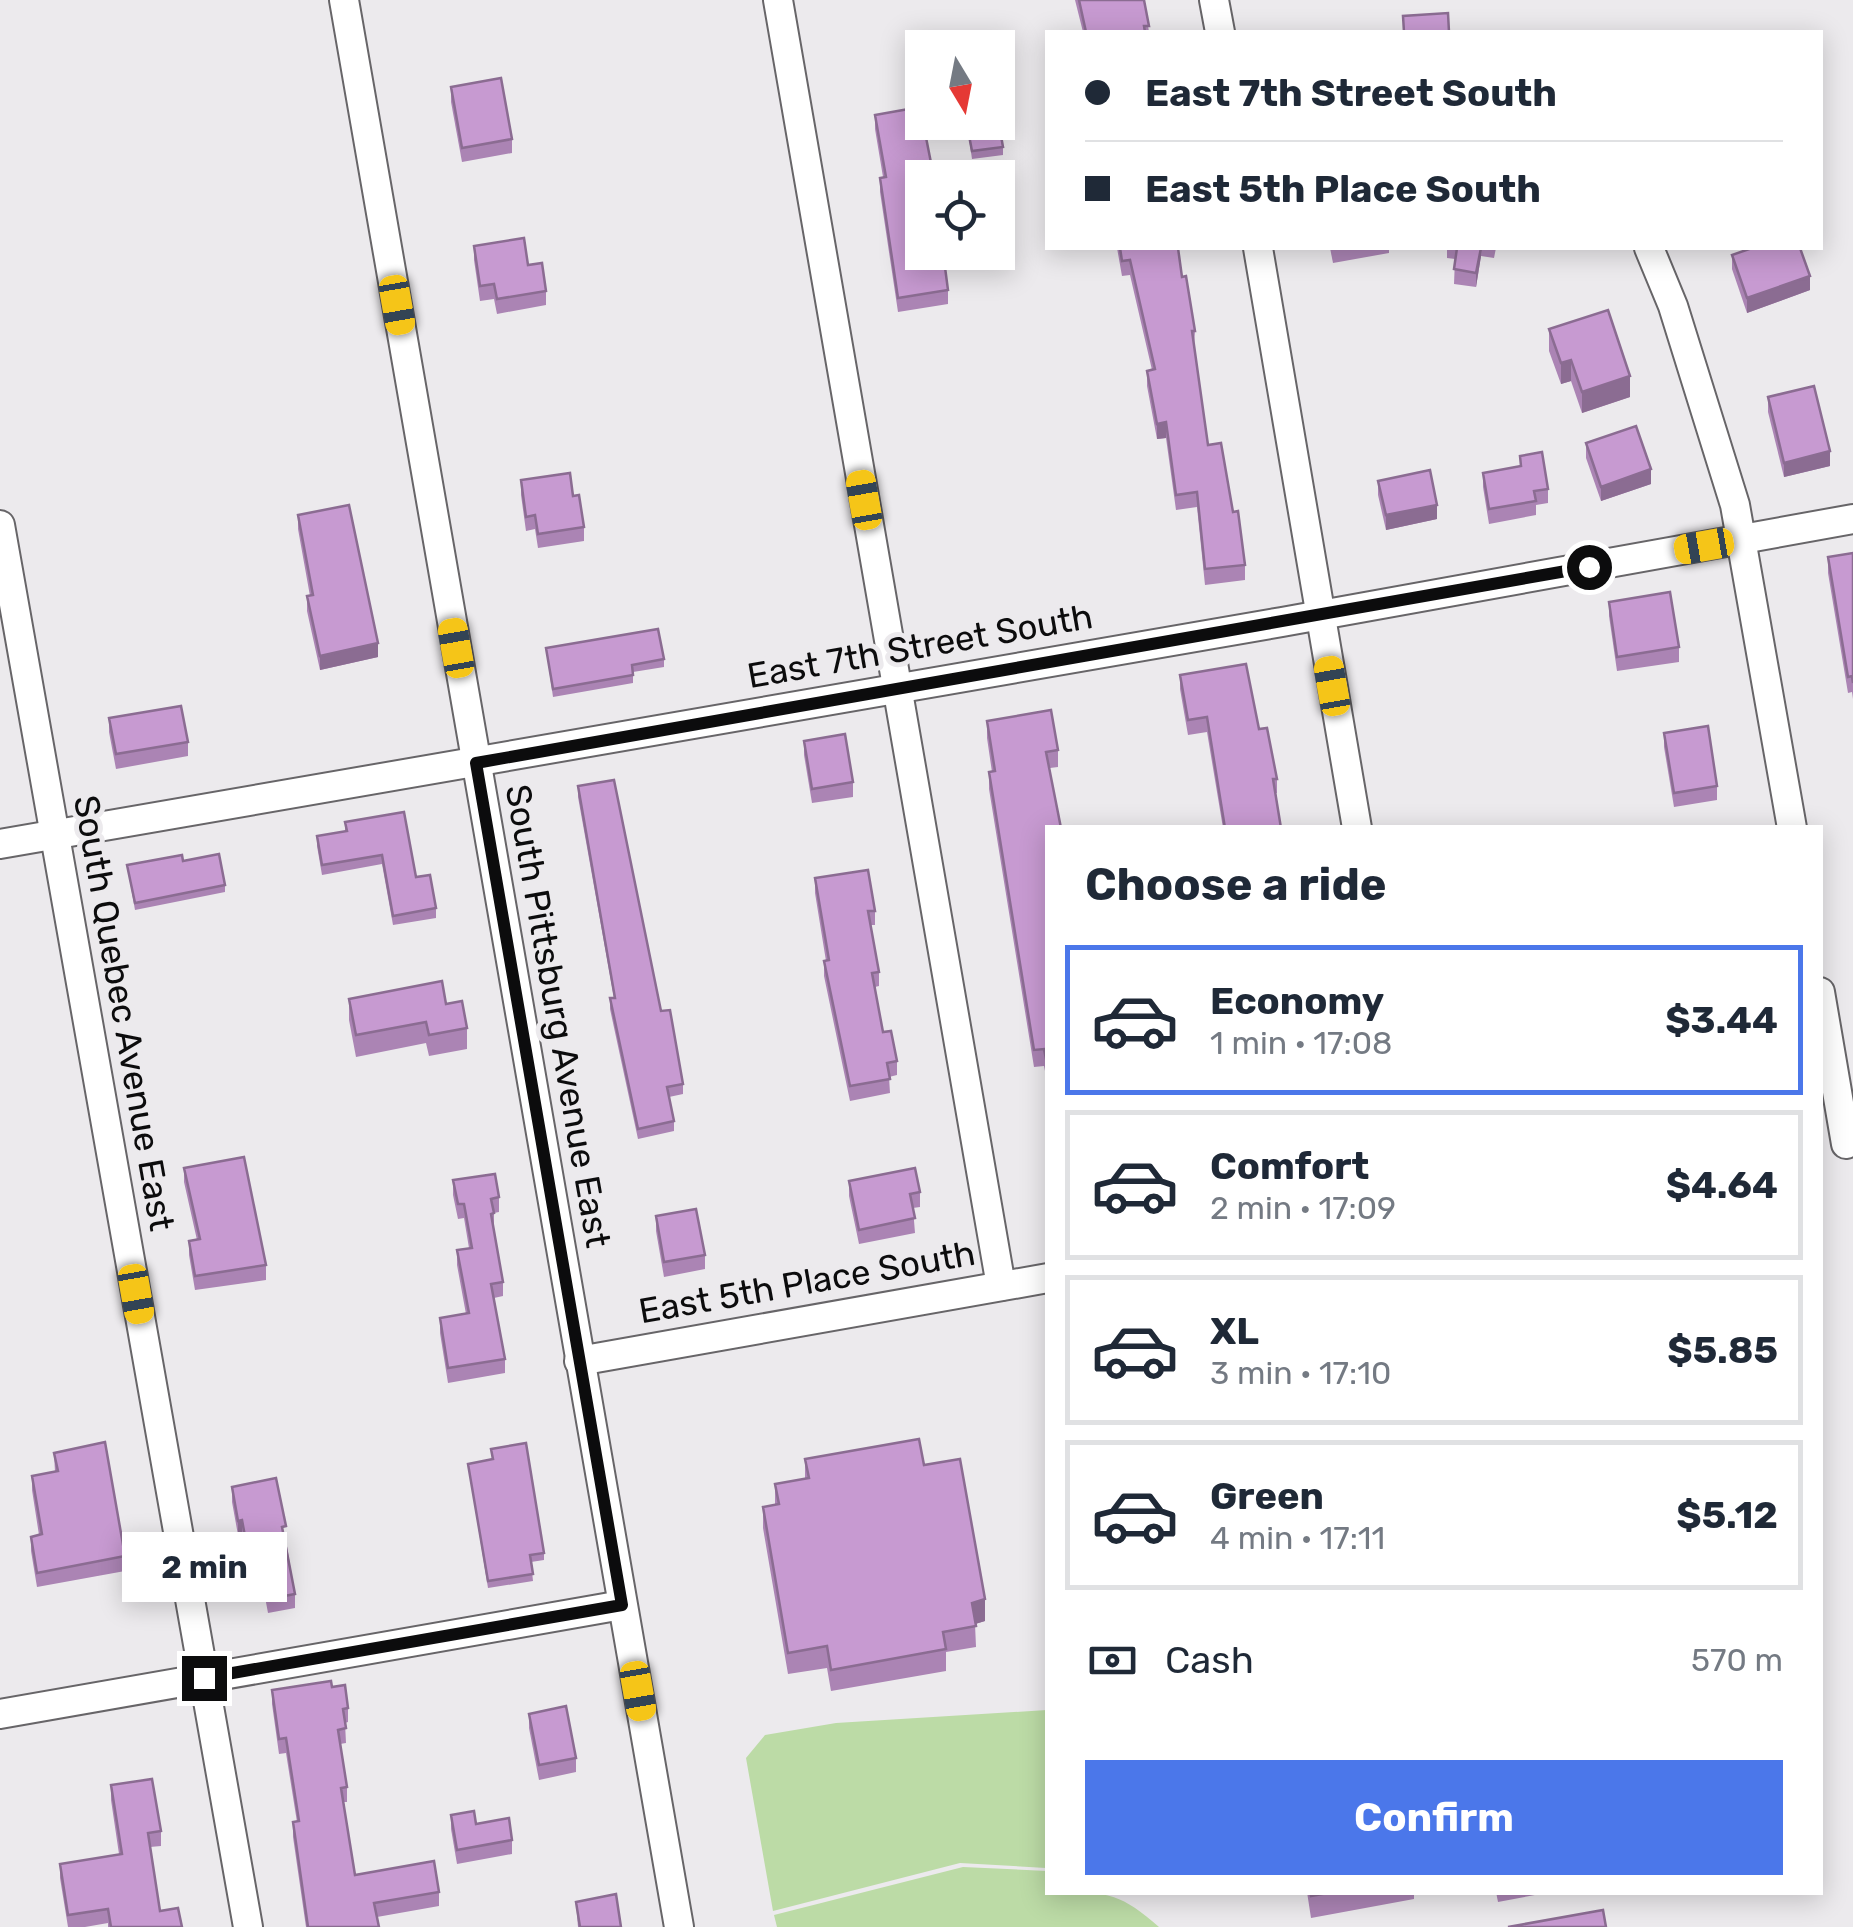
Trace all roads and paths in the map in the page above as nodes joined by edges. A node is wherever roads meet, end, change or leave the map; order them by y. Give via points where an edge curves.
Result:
1 (344, 0) edge
2 (778, 0) edge
3 (1214, 0) edge
4 (1220, 30) edge
5 (1258, 250) edge
6 (1650, 250) edge
7 (1853, 519) edge
8 (0, 524) edge
9 (1743, 539) junction
10 (1320, 616) junction
11 (896, 688) junction
12 (476, 763) junction
13 (1356, 825) edge
14 (1791, 825) edge
15 (54, 834) junction
16 (0, 844) edge
17 (1823, 1015) edge
18 (1840, 1145) edge
19 (1045, 1279) edge
20 (1001, 1286) junction
21 (579, 1362) junction
22 (622, 1605) junction
23 (204, 1678) junction
24 (0, 1714) edge
25 (248, 1927) edge
26 (679, 1927) edge

1 - 12 street, South Pittsburg Avenue East
2 - 11 street
3 - 4 street
5 - 10 street
6 - 9 street
7 - 9 street, East 7th Street South
8 - 15 street, South Quebec Avenue East
9 - 10 street, East 7th Street South
9 - 14 street
10 - 11 street, East 7th Street South
10 - 13 street
11 - 12 street, East 7th Street South
11 - 20 street
12 - 15 street, East 7th Street South
12 - 21 street, South Pittsburg Avenue East
15 - 16 street, East 7th Street South
15 - 23 street, South Quebec Avenue East
17 - 18 street
19 - 20 street, East 5th Place South
20 - 21 street, East 5th Place South
21 - 22 street, South Pittsburg Avenue East
22 - 23 street
22 - 26 street, South Pittsburg Avenue East
23 - 24 street
23 - 25 street, South Quebec Avenue East

